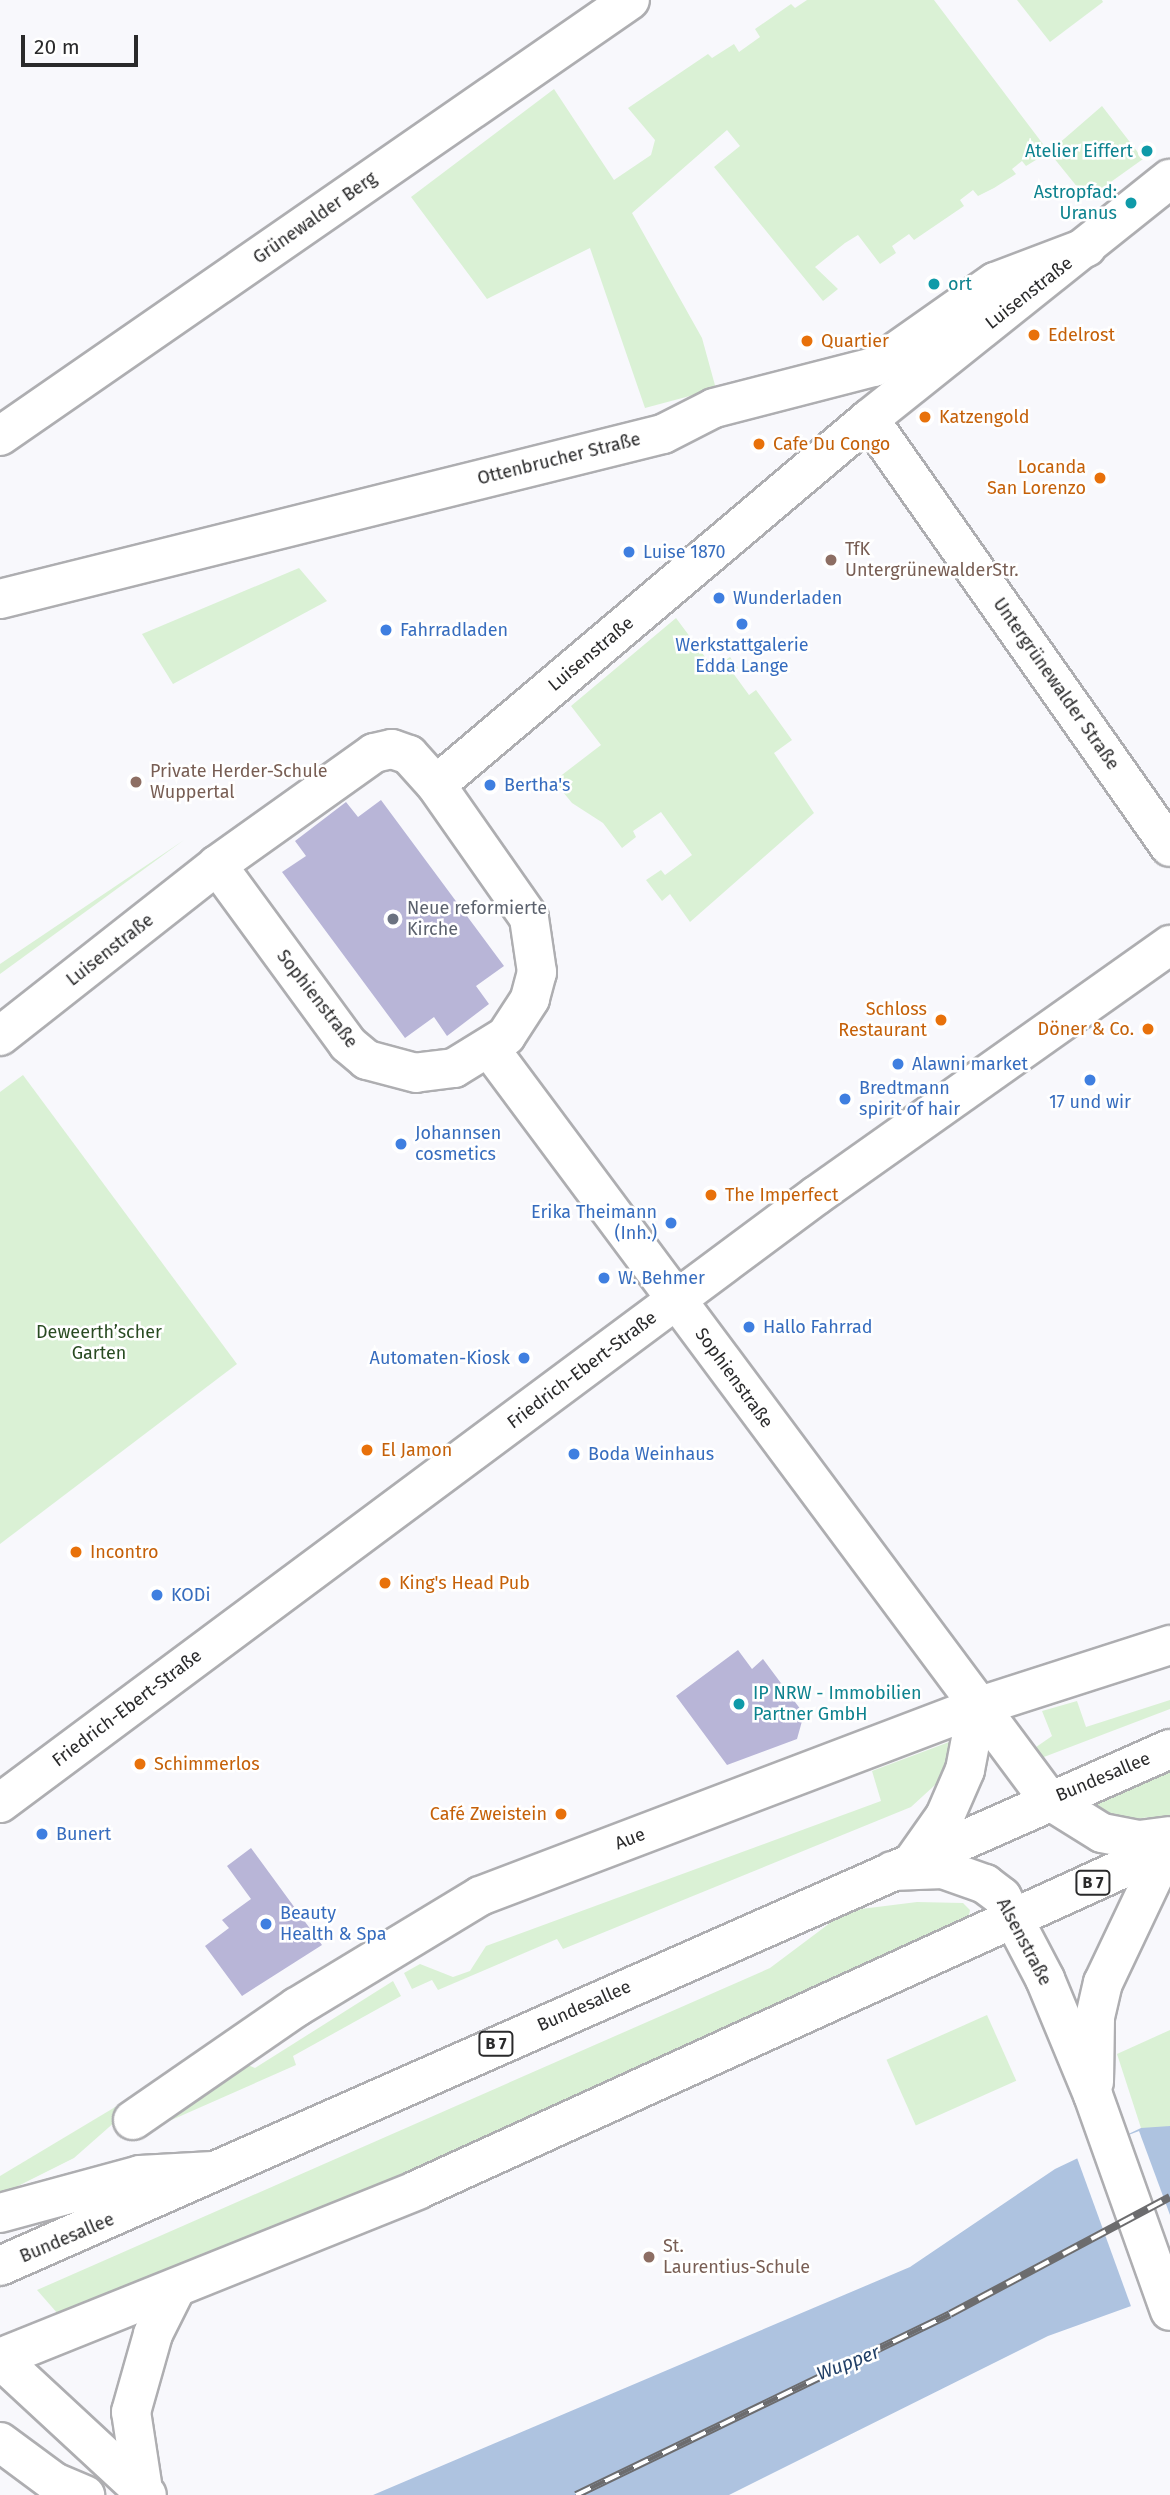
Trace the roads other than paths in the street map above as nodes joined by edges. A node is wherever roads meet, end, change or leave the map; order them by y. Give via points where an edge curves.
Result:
1 (630, 0) edge
2 (1170, 179) edge
3 (1087, 247) junction
4 (869, 419) junction
5 (0, 436) edge
6 (0, 598) edge
7 (436, 785) junction
8 (1170, 846) edge
9 (217, 865) junction
10 (1170, 945) edge
11 (0, 1037) edge
12 (490, 1049) junction
13 (677, 1299) junction
14 (1170, 1645) edge
15 (977, 1707) junction
16 (1170, 1749) edge
17 (1049, 1800) junction
18 (0, 1803) edge
19 (1169, 1844) edge
20 (902, 1867) junction
21 (1015, 1918) junction
22 (1093, 2095) junction
23 (133, 2120) dead end
24 (218, 2170) junction
25 (0, 2213) edge
26 (0, 2266) edge
27 (174, 2291) junction
28 (1170, 2311) edge
29 (0, 2358) edge
30 (0, 2442) edge
31 (0, 2469) edge
32 (69, 2488) edge
33 (145, 2493) edge

1 - 5 street, Grünewalder Berg
2 - 3 street, Luisenstraße
3 - 4 street, Luisenstraße
3 - 6 street, Ottenbrucher Straße via 995,282 874,367 714,408 663,433
4 - 7 street, Luisenstraße
4 - 8 street, Untergrünewalder Straße
7 - 9 street, Luisenstraße via 409,755 392,749 374,753
7 - 12 street, Sophienstraße via 529,918 536,944 530,999 514,1026
9 - 11 street, Luisenstraße
9 - 12 street, Sophienstraße via 348,1044 367,1060 395,1071 435,1072
10 - 13 street, Friedrich-Ebert-Straße
12 - 13 street, Sophienstraße
13 - 15 street, Sophienstraße
13 - 18 street, Friedrich-Ebert-Straße
14 - 15 street, Aue
15 - 17 street, Sophienstraße
15 - 20 street via 965,1770 945,1816
15 - 23 street, Aue via 480,1896 286,2014
16 - 17 street, Bundesallee / B 7
17 - 19 street, Sophienstraße via 1102,1833
17 - 20 street, Bundesallee / B 7
19 - 21 street, B 7
19 - 22 street, Alsenstraße via 1102,1983 1095,2017
20 - 21 street, Alsenstraße via 965,1876 1002,1897
20 - 24 street, Bundesallee / B 7
21 - 22 street, Alsenstraße
21 - 27 street, B 7 via 518,2146
22 - 28 street, Alsenstraße
24 - 25 street, B 7 via 140,2175
24 - 26 street, Bundesallee / B 7
27 - 29 street, B 7
27 - 33 street via 153,2334 131,2412
29 - 33 street
30 - 32 street
31 - 32 street

